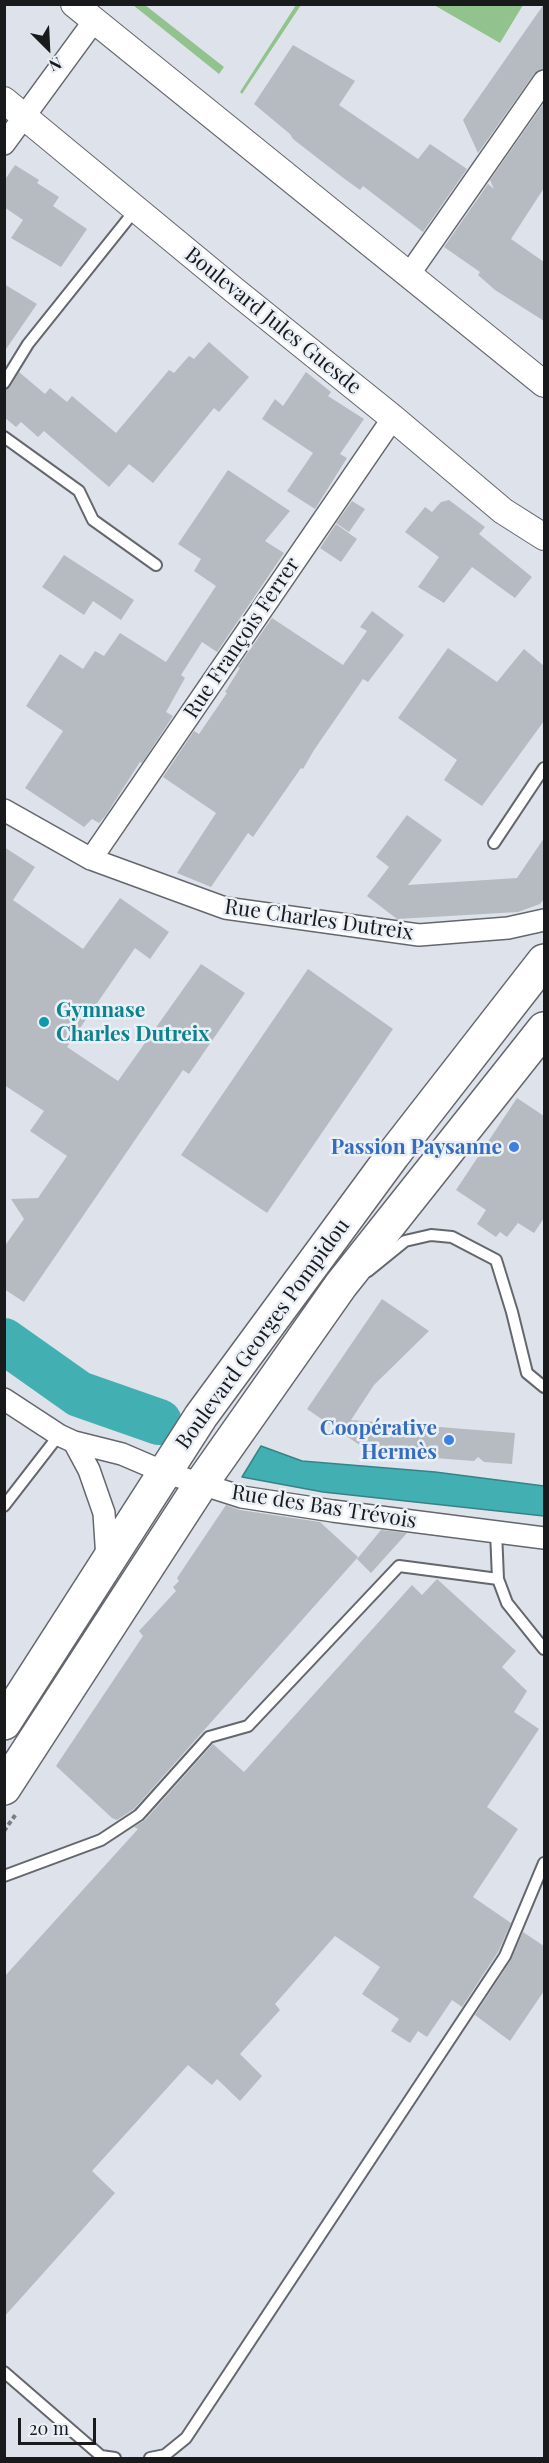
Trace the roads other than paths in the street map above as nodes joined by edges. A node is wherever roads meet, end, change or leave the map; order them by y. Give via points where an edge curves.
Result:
1 (74, 4) edge
2 (94, 21) junction
3 (544, 81) edge
4 (14, 108) edge
5 (4, 144) edge
6 (137, 209) junction
7 (408, 276) junction
8 (4, 383) edge
9 (544, 383) edge
10 (393, 418) junction
11 (4, 437) edge
12 (544, 537) edge
13 (156, 565) dead end
14 (544, 768) edge
15 (4, 810) edge
16 (494, 843) dead end
17 (91, 859) junction
18 (544, 920) edge
19 (544, 961) edge
20 (544, 1029) edge
21 (341, 1285) junction
22 (544, 1387) edge
23 (4, 1399) edge
24 (66, 1439) junction
25 (164, 1472) junction
26 (201, 1484) junction
27 (4, 1506) edge
28 (496, 1532) junction
29 (544, 1538) edge
30 (107, 1559) junction
31 (498, 1579) junction
32 (544, 1649) edge
33 (4, 1723) edge
34 (4, 1788) edge
35 (544, 1863) edge
36 (4, 1876) edge
37 (4, 2372) edge
38 (115, 2458) edge
39 (150, 2458) edge

1 - 2 street
2 - 4 street
2 - 7 street
3 - 7 street
4 - 5 street
4 - 6 street, Boulevard Jules Guesde
6 - 8 lane via 28,344
6 - 10 street, Boulevard Jules Guesde
7 - 9 street
10 - 12 street, Boulevard Jules Guesde via 503,511
10 - 17 street, Rue François Ferrer
11 - 13 lane via 79,491 93,520
14 - 16 lane
15 - 17 street, Rue Charles Dutreix
17 - 18 street, Rue Charles Dutreix via 225,908 408,934 508,928
19 - 25 main road, Boulevard Georges Pompidou via 393,1155
20 - 21 main road, Boulevard Georges Pompidou
21 - 22 lane via 374,1268 405,1241 431,1235 452,1237 496,1260 527,1373
21 - 26 main road, Boulevard Georges Pompidou
23 - 24 street, Rue des Bas Trévois
24 - 25 street, Rue des Bas Trévois via 122,1454
24 - 27 lane
24 - 30 street, Rue des Bas Trévois via 89,1470 104,1513
25 - 26 street, Rue des Bas Trévois
25 - 30 main road, Boulevard Georges Pompidou
26 - 28 street, Rue des Bas Trévois via 265,1502
26 - 34 main road, Boulevard Georges Pompidou
28 - 29 street, Rue des Bas Trévois
28 - 31 lane
30 - 33 main road, Boulevard Georges Pompidou
31 - 32 lane via 507,1602
31 - 36 lane via 399,1566 248,1726 209,1737 139,1815 101,1840
35 - 39 lane via 505,1956 310,2252 186,2438 165,2455
37 - 38 lane via 101,2456

